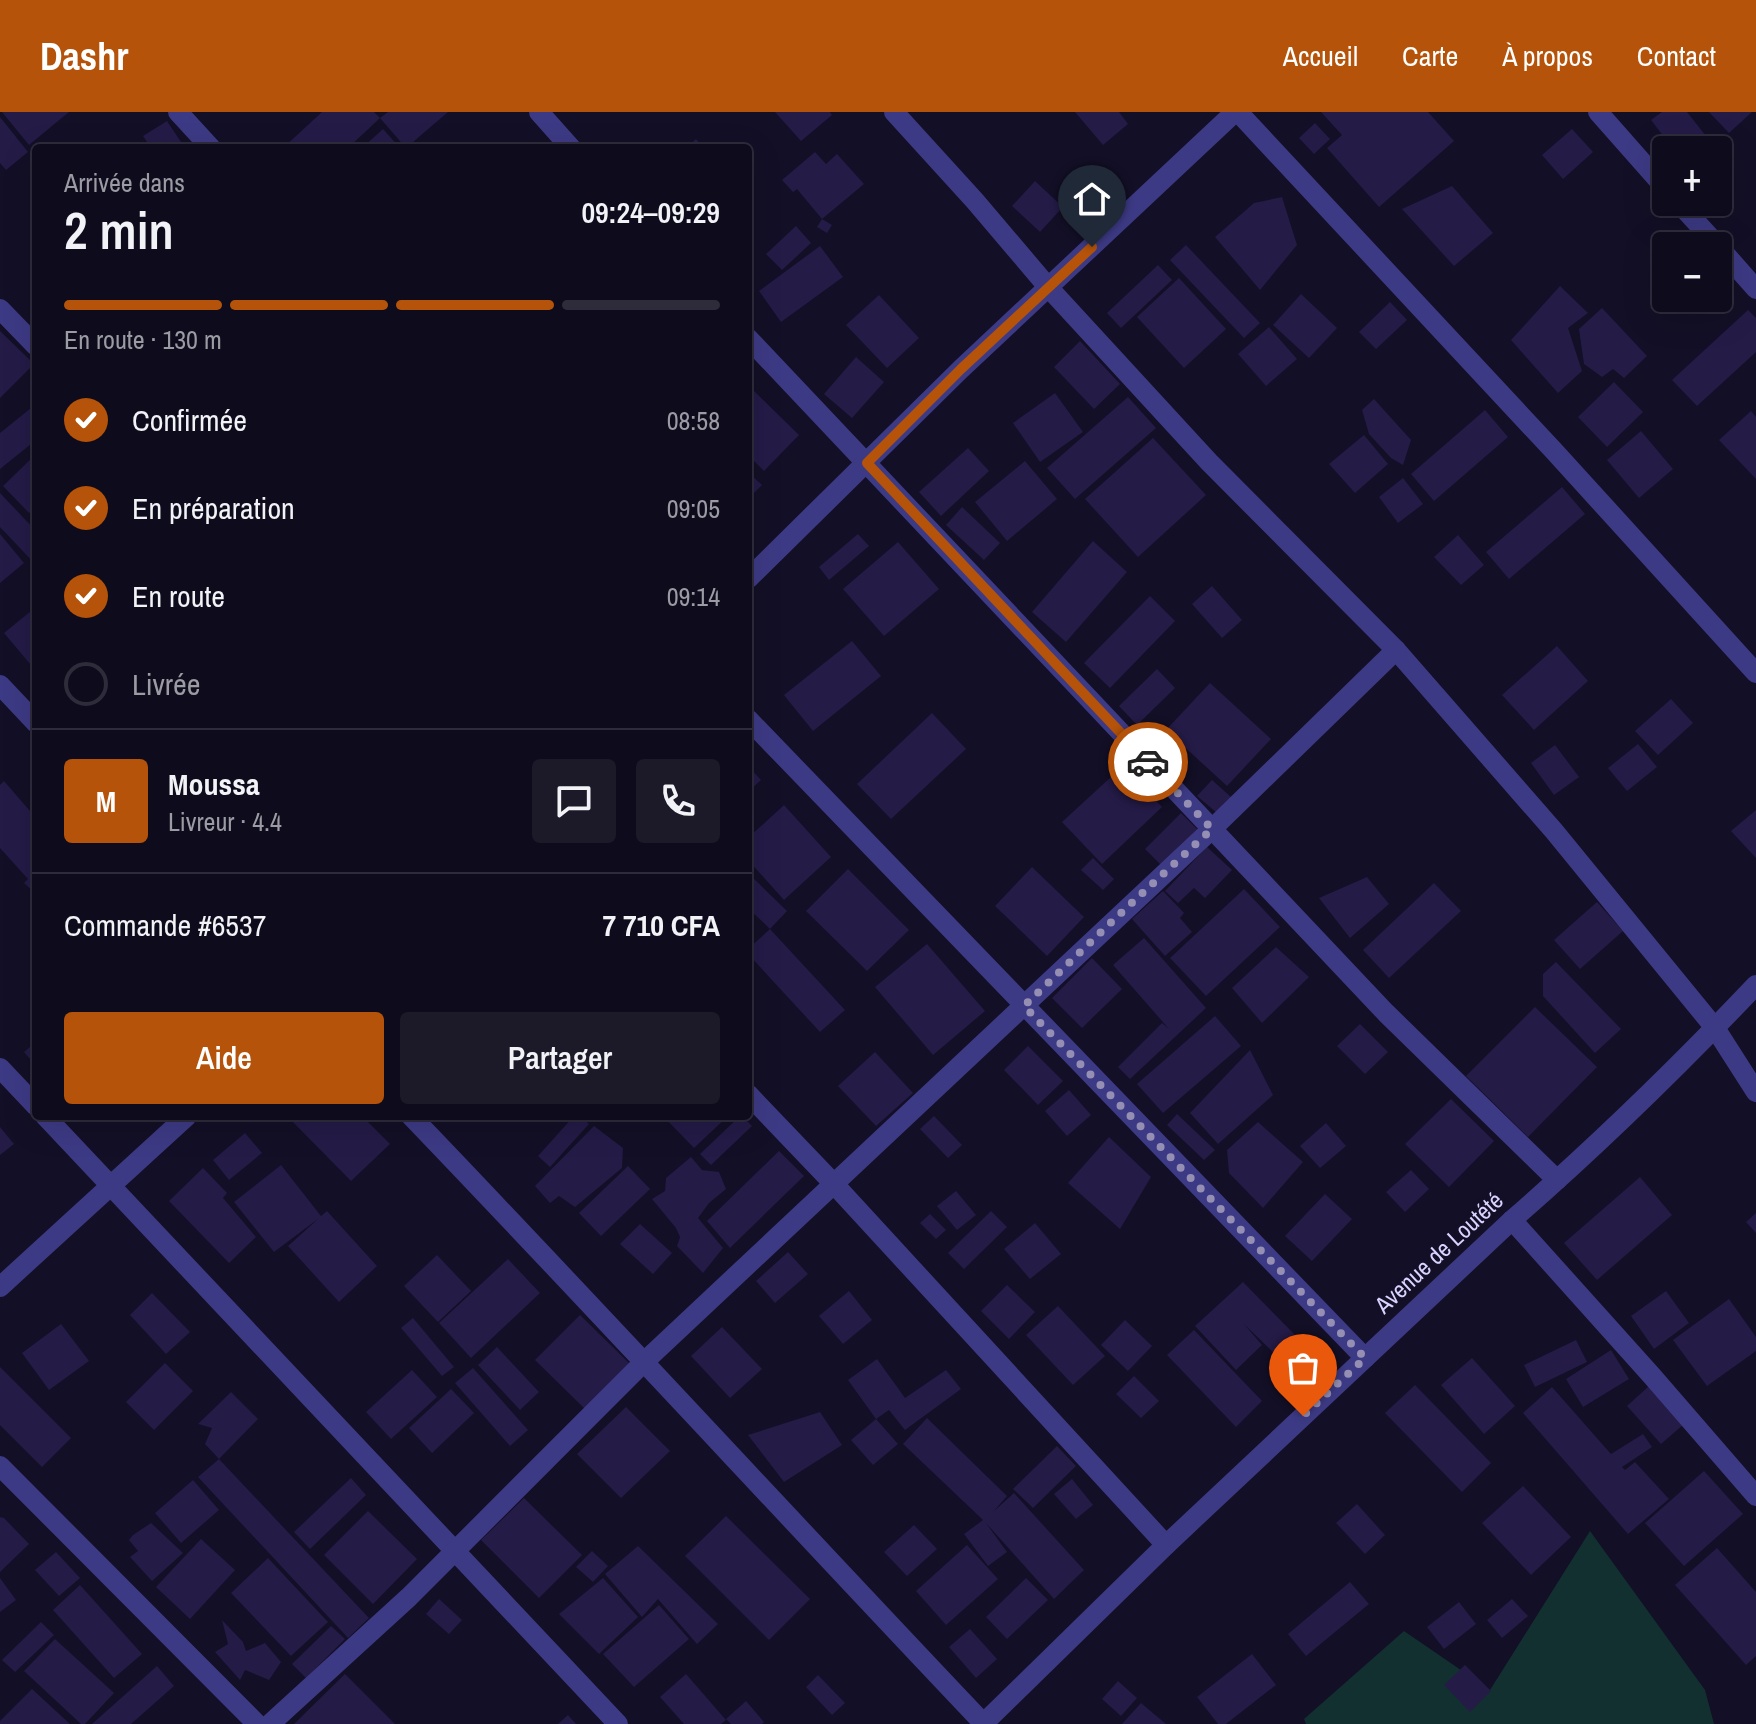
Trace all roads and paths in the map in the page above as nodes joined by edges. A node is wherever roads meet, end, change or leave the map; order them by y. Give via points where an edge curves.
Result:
1 (178, 112) edge
2 (539, 112) edge
3 (894, 112) edge
4 (1236, 112) edge
5 (1598, 112) edge
6 (207, 144) edge
7 (567, 144) edge
8 (1652, 173) edge
9 (1691, 216) edge
10 (1705, 232) edge
11 (1732, 262) edge
12 (1048, 287) junction
13 (1756, 289) edge
14 (0, 309) edge
15 (32, 342) edge
16 (752, 342) edge
17 (867, 463) junction
18 (752, 575) edge
19 (1396, 650) junction
20 (1756, 673) edge
21 (0, 685) edge
22 (32, 719) edge
23 (752, 723) edge
24 (1212, 829) junction
25 (1756, 985) edge
26 (1024, 1006) junction
27 (1715, 1028) junction
28 (0, 1068) edge
29 (1756, 1092) edge
30 (752, 1098) edge
31 (32, 1102) edge
32 (49, 1120) edge
33 (183, 1120) edge
34 (415, 1120) edge
35 (1557, 1180) junction
36 (834, 1184) junction
37 (110, 1186) junction
38 (1512, 1220) junction
39 (0, 1287) edge
40 (1365, 1358) junction
41 (644, 1362) junction
42 (0, 1466) edge
43 (1756, 1496) edge
44 (1166, 1545) junction
45 (456, 1551) junction
46 (257, 1724) edge
47 (270, 1724) edge
48 (618, 1724) edge
49 (984, 1724) edge

1 - 6 street
2 - 7 street
3 - 12 street
4 - 12 street
4 - 20 street
5 - 8 street
9 - 10 street
11 - 13 street
12 - 17 street
12 - 19 street via 1209,462
14 - 15 street
16 - 17 street
17 - 18 street
17 - 24 street
19 - 24 street
19 - 27 street via 1554,831
21 - 22 street
23 - 26 street
24 - 26 street
24 - 35 street via 1386,1013
25 - 27 street, Avenue de Loutété
26 - 36 street
26 - 40 street
27 - 29 street
27 - 35 street, Avenue de Loutété
28 - 31 street
30 - 36 street
32 - 37 street
33 - 37 street
34 - 41 street
35 - 38 street, Avenue de Loutété
36 - 41 street
36 - 44 street
37 - 39 street
37 - 45 street
38 - 40 street, Avenue de Loutété
38 - 43 street
40 - 44 street, Avenue de Loutété
41 - 45 street
41 - 49 street
42 - 46 street
44 - 49 street, Avenue de Loutété
45 - 47 street
45 - 48 street

